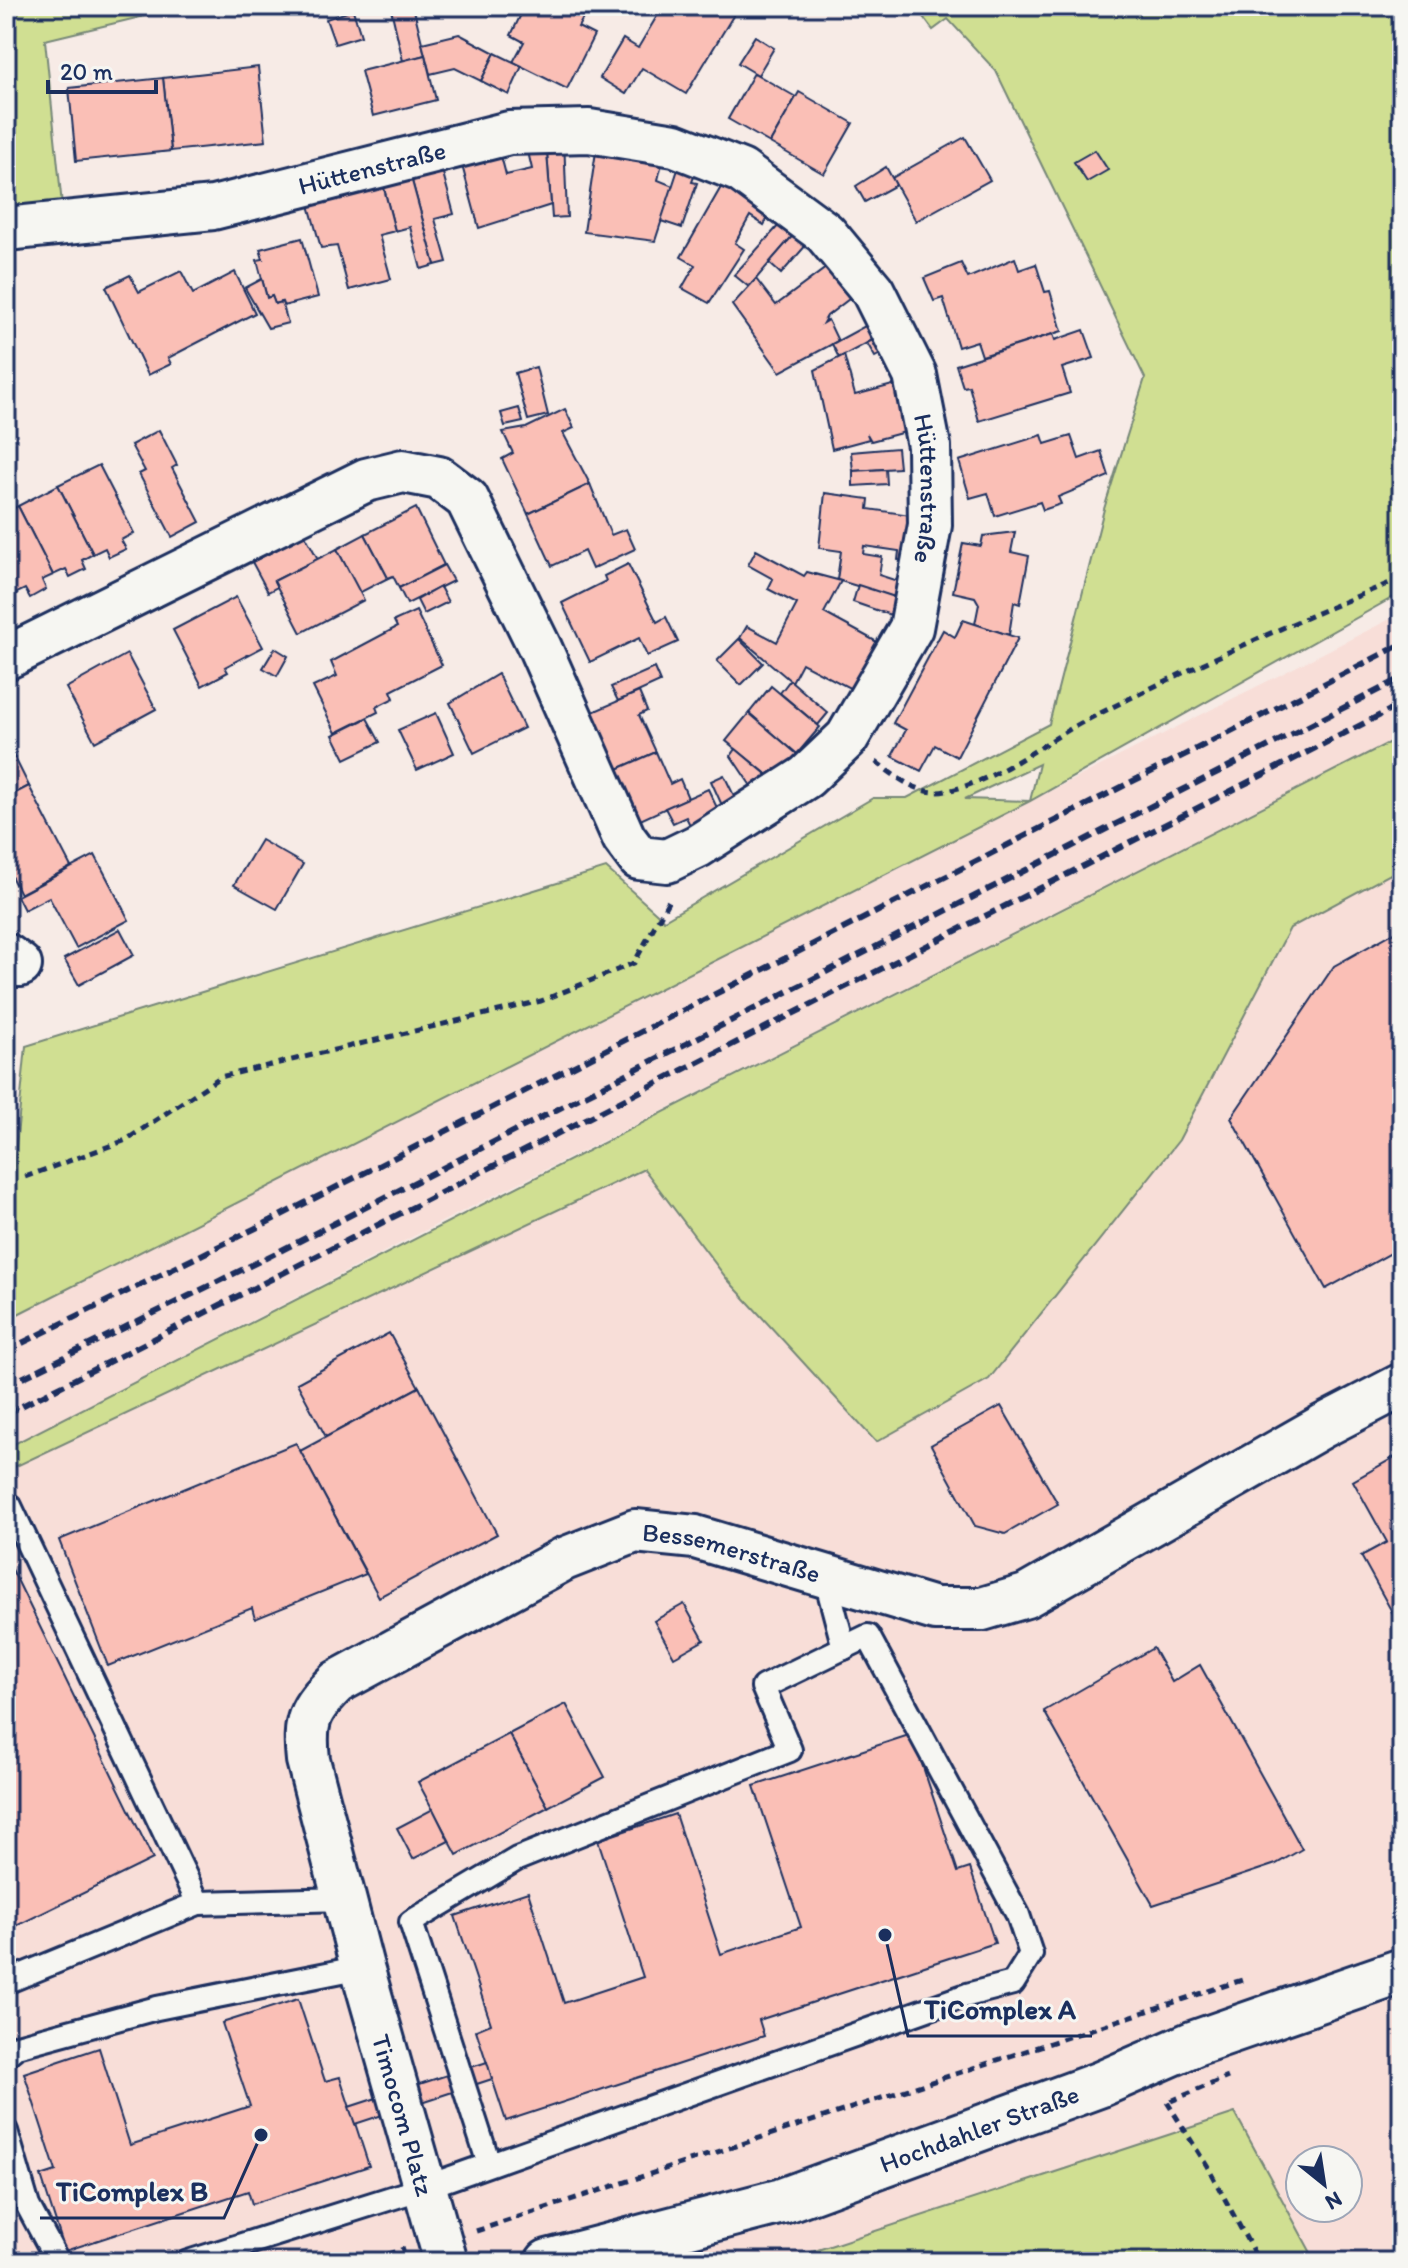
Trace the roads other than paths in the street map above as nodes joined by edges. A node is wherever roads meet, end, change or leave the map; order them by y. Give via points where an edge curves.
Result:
1 (6, 229) edge
2 (6, 658) edge
3 (1402, 1385) edge
4 (6, 1508) edge
5 (825, 1576) junction
6 (844, 1648) junction
7 (344, 1899) junction
8 (198, 1903) junction
9 (362, 1967) junction
10 (1402, 1971) edge
11 (6, 1982) edge
12 (6, 2055) edge
13 (6, 2131) edge
14 (489, 2164) junction
15 (423, 2188) junction
16 (442, 2251) edge
17 (58, 2262) edge
18 (188, 2262) edge
19 (548, 2262) edge

1 - 2 street, Hüttenstraße via 213,208 509,133 589,131 675,145 741,171 813,224 873,291 915,375 929,446 930,509 911,628 847,738 767,804 667,861 639,858 624,838 467,499 439,478 403,471 366,480
3 - 5 street, Bessemerstraße via 1026,1596 982,1609 935,1609
4 - 8 lane via 10,1506
5 - 6 lane
5 - 7 street, Bessemerstraße via 695,1537 635,1531 564,1559 337,1682 305,1725 308,1760
6 - 14 lane via 763,1687 790,1750 517,1859 411,1922
6 - 14 lane via 868,1636 1018,1915 1031,1954 1013,1983
7 - 8 lane
7 - 9 street, Bessemerstraße
8 - 11 lane
9 - 12 lane via 157,2008 17,2046
9 - 15 street, Timocom Platz
10 - 19 main road, Hochdahler Straße via 1195,2043 1101,2084 782,2201
13 - 17 lane via 28,2206
14 - 15 lane
15 - 16 street, Timocom Platz
15 - 18 lane

